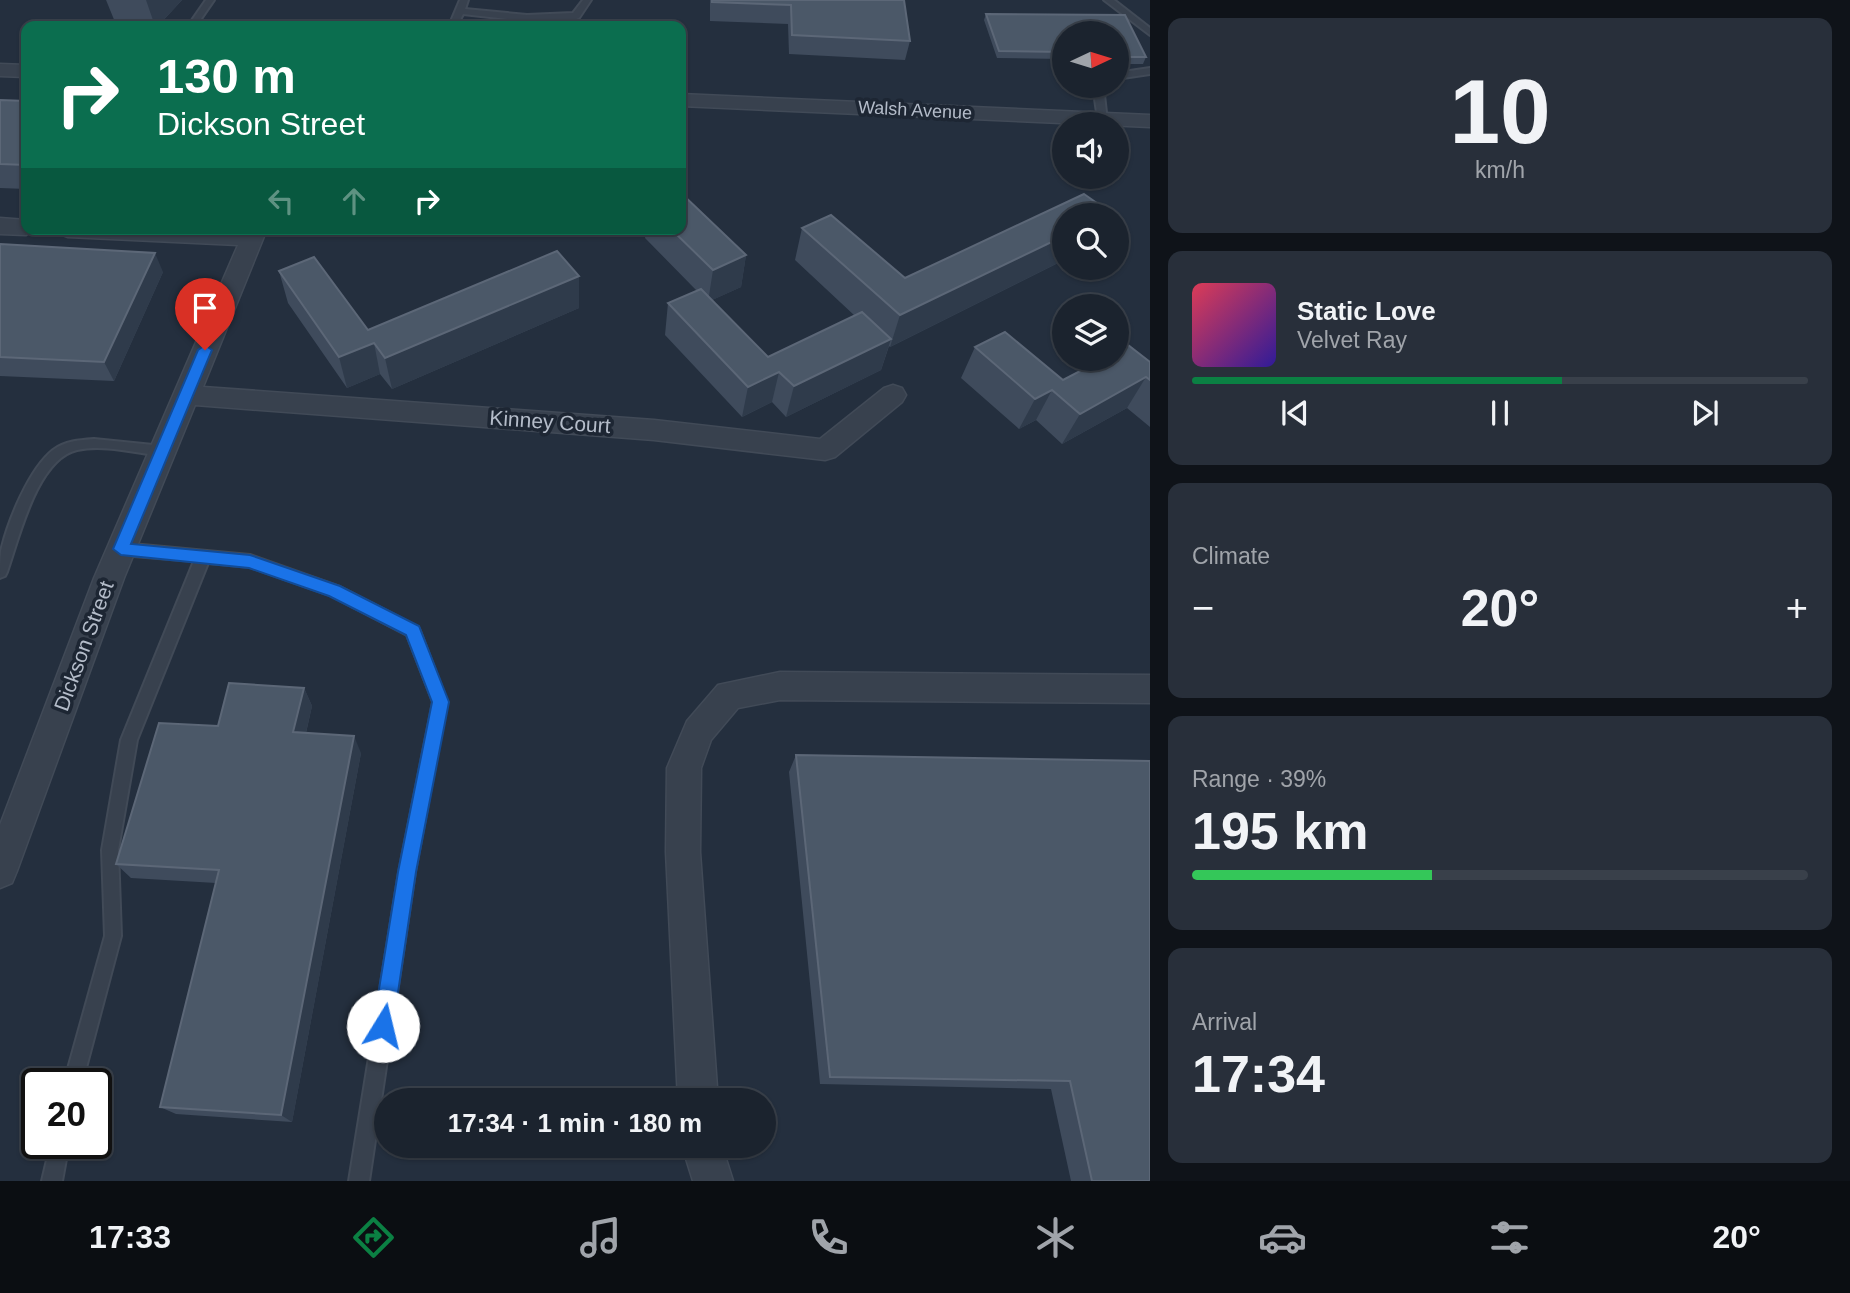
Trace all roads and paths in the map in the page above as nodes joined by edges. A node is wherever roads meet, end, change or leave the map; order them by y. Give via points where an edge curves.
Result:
1 (210, 0) edge
2 (464, 0) edge
3 (587, 0) edge
4 (1108, 0) edge
5 (459, 11) junction
6 (195, 21) edge
7 (455, 21) edge
8 (1150, 33) edge
9 (0, 70) edge
10 (21, 71) edge
11 (1150, 71) edge
12 (1129, 74) edge
13 (686, 100) edge
14 (1052, 117) edge
15 (1129, 120) edge
16 (1150, 121) edge
17 (0, 226) edge
18 (21, 227) edge
19 (254, 235) edge
20 (187, 395) junction
21 (893, 395) dead end
22 (163, 451) junction
23 (121, 549) junction
24 (203, 557) junction
25 (0, 572) edge
26 (1150, 689) edge
27 (0, 871) edge
28 (77, 1068) edge
29 (697, 1088) edge
30 (706, 1158) edge
31 (57, 1159) edge
32 (52, 1181) edge
33 (359, 1181) edge
34 (713, 1181) edge

1 - 6 lane
2 - 5 lane
3 - 5 lane via 576,16 527,18
4 - 8 lane
5 - 7 lane
9 - 10 street
11 - 12 lane
13 - 14 street, Walsh Avenue
15 - 16 street, Walsh Avenue
17 - 18 street
19 - 20 street, Dickson Street
20 - 21 street, Kinney Court via 654,430 825,450
20 - 22 street, Dickson Street
22 - 23 street, Dickson Street
22 - 25 lane via 69,446 39,471
23 - 24 lane
23 - 27 street, Dickson Street
24 - 28 lane via 130,740 110,850 113,936
24 - 33 lane via 250,561 335,591 413,631 440,702 407,872
26 - 29 street via 780,686 729,695 698,731 684,768 683,852
30 - 34 street
31 - 32 lane

